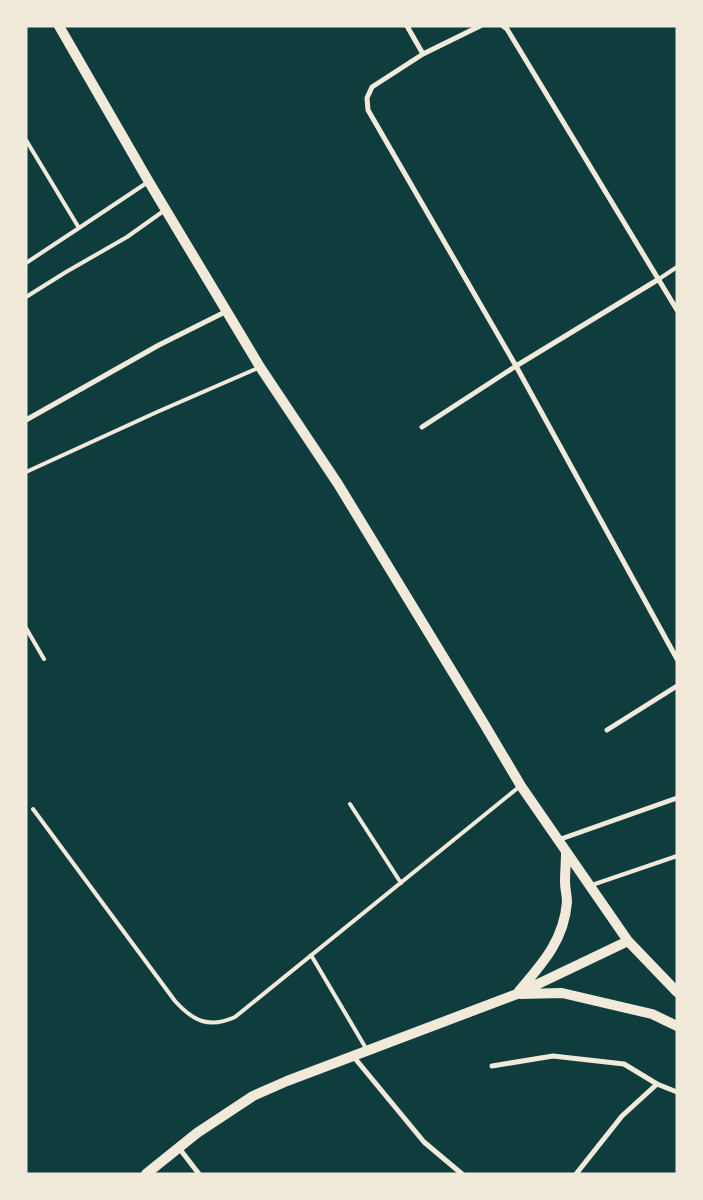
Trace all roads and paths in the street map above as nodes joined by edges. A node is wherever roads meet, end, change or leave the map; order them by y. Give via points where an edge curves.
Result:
1 (59, 26) edge
2 (407, 26) edge
3 (480, 26) edge
4 (503, 26) edge
5 (423, 54) junction
6 (26, 140) edge
7 (149, 182) junction
8 (165, 210) junction
9 (79, 228) junction
10 (26, 263) edge
11 (677, 267) edge
12 (658, 279) junction
13 (26, 297) edge
14 (677, 310) edge
15 (227, 311) junction
16 (516, 366) junction
17 (260, 367) junction
18 (26, 420) edge
19 (422, 427) dead end
20 (26, 472) edge
21 (26, 628) edge
22 (44, 659) dead end
23 (677, 659) edge
24 (677, 686) edge
25 (607, 730) dead end
26 (521, 786) junction
27 (677, 798) edge
28 (350, 804) dead end
29 (33, 809) dead end
30 (558, 840) junction
31 (566, 852) junction
32 (677, 856) edge
33 (401, 883) junction
34 (589, 886) junction
35 (628, 941) junction
36 (311, 955) junction
37 (677, 992) edge
38 (517, 994) junction
39 (677, 1026) edge
40 (368, 1051) junction
41 (353, 1056) junction
42 (492, 1066) dead end
43 (657, 1084) junction
44 (677, 1092) edge
45 (178, 1148) junction
46 (146, 1174) edge
47 (199, 1174) edge
48 (462, 1174) edge
49 (576, 1174) edge

1 - 7 main road
2 - 5 street
3 - 5 street
4 - 12 street
5 - 16 street via 372,87 367,98 368,110
6 - 9 lane
7 - 8 main road
7 - 9 lane
8 - 13 lane via 127,237
8 - 15 main road
9 - 10 lane
11 - 12 lane
12 - 14 street
12 - 16 street
15 - 17 main road
15 - 18 street via 158,345
16 - 19 street
16 - 23 street
17 - 20 lane
17 - 26 main road via 338,484
21 - 22 lane
24 - 25 street
26 - 30 main road
26 - 33 lane
27 - 30 street
28 - 33 lane
29 - 36 lane via 175,1001 196,1019 209,1023 235,1017
30 - 31 main road
31 - 34 main road
31 - 38 main road via 565,919 544,961
32 - 34 lane
33 - 36 lane
34 - 35 main road
35 - 37 main road
35 - 38 main road
36 - 40 lane
38 - 39 main road via 562,993 652,1014
38 - 40 main road
40 - 41 main road
41 - 45 main road via 253,1096
41 - 48 street via 424,1142
42 - 43 street via 553,1056 624,1064
43 - 44 street
43 - 49 street via 622,1116
45 - 46 main road
45 - 47 street

